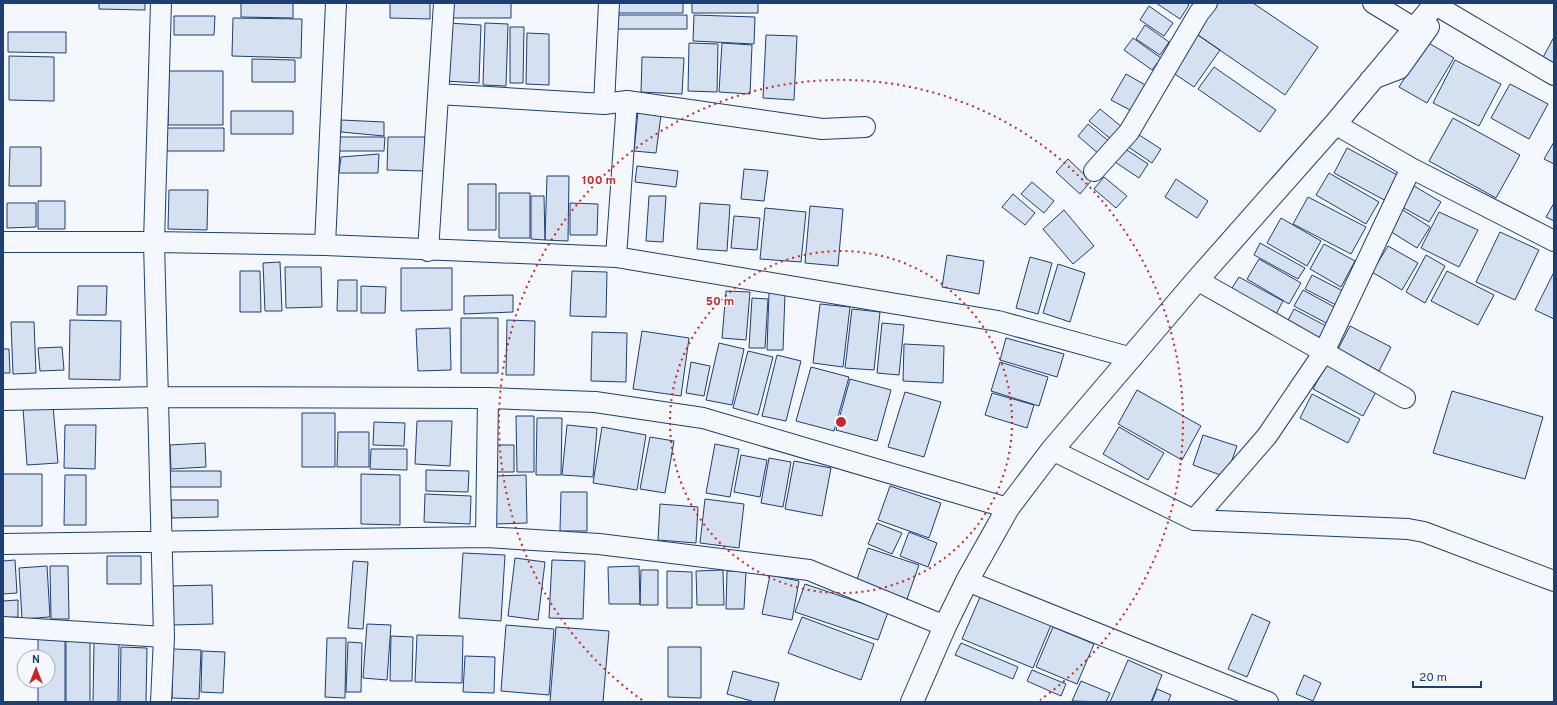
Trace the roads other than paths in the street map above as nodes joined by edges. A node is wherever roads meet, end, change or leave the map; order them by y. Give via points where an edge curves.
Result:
1 (161, 3) edge
2 (336, 3) edge
3 (444, 3) edge
4 (609, 3) edge
5 (1207, 3) edge
6 (1373, 3) edge
7 (1444, 5) edge
8 (1414, 28) junction
9 (1554, 75) edge
10 (1370, 80) junction
11 (438, 94) junction
12 (627, 102) junction
13 (604, 104) junction
14 (1335, 124) junction
15 (865, 127) dead end
16 (1411, 168) junction
17 (1094, 171) dead end
18 (1554, 240) edge
19 (3, 242) edge
20 (154, 242) junction
21 (325, 245) junction
22 (428, 251) junction
23 (616, 257) junction
24 (1197, 280) junction
25 (1324, 352) junction
26 (1132, 358) junction
27 (159, 397) junction
28 (488, 398) junction
29 (1405, 398) dead end
30 (3, 400) edge
31 (1052, 450) junction
32 (1008, 508) junction
33 (1194, 520) junction
34 (486, 537) junction
35 (162, 541) junction
36 (3, 544) edge
37 (967, 581) junction
38 (1554, 581) edge
39 (945, 626) junction
40 (3, 627) edge
41 (164, 637) junction
42 (161, 702) edge
43 (912, 702) edge
44 (1268, 702) edge

1 - 20 street
2 - 21 street
3 - 11 street
4 - 13 street
5 - 17 street via 1129,132
6 - 8 street
7 - 8 street
7 - 9 street
7 - 10 street via 1399,69
8 - 10 street
10 - 14 street
11 - 13 street
11 - 22 street
12 - 13 street
12 - 15 street via 822,129
12 - 23 street
14 - 16 street
14 - 24 street
16 - 18 street
16 - 25 street
19 - 20 street
20 - 21 street
20 - 27 street
21 - 22 street
22 - 23 street
23 - 26 street via 998,321
24 - 25 street
24 - 26 street
25 - 29 street
25 - 33 street via 1267,436
26 - 31 street
27 - 28 street
27 - 30 street
27 - 35 street
28 - 32 street via 595,402 702,418
28 - 34 street
31 - 32 street
31 - 33 street
32 - 37 street
33 - 38 street via 1424,532
34 - 35 street
34 - 39 street via 599,544 808,570
35 - 36 street
35 - 41 street
37 - 39 street
37 - 44 street
39 - 43 street
40 - 41 street
41 - 42 street

